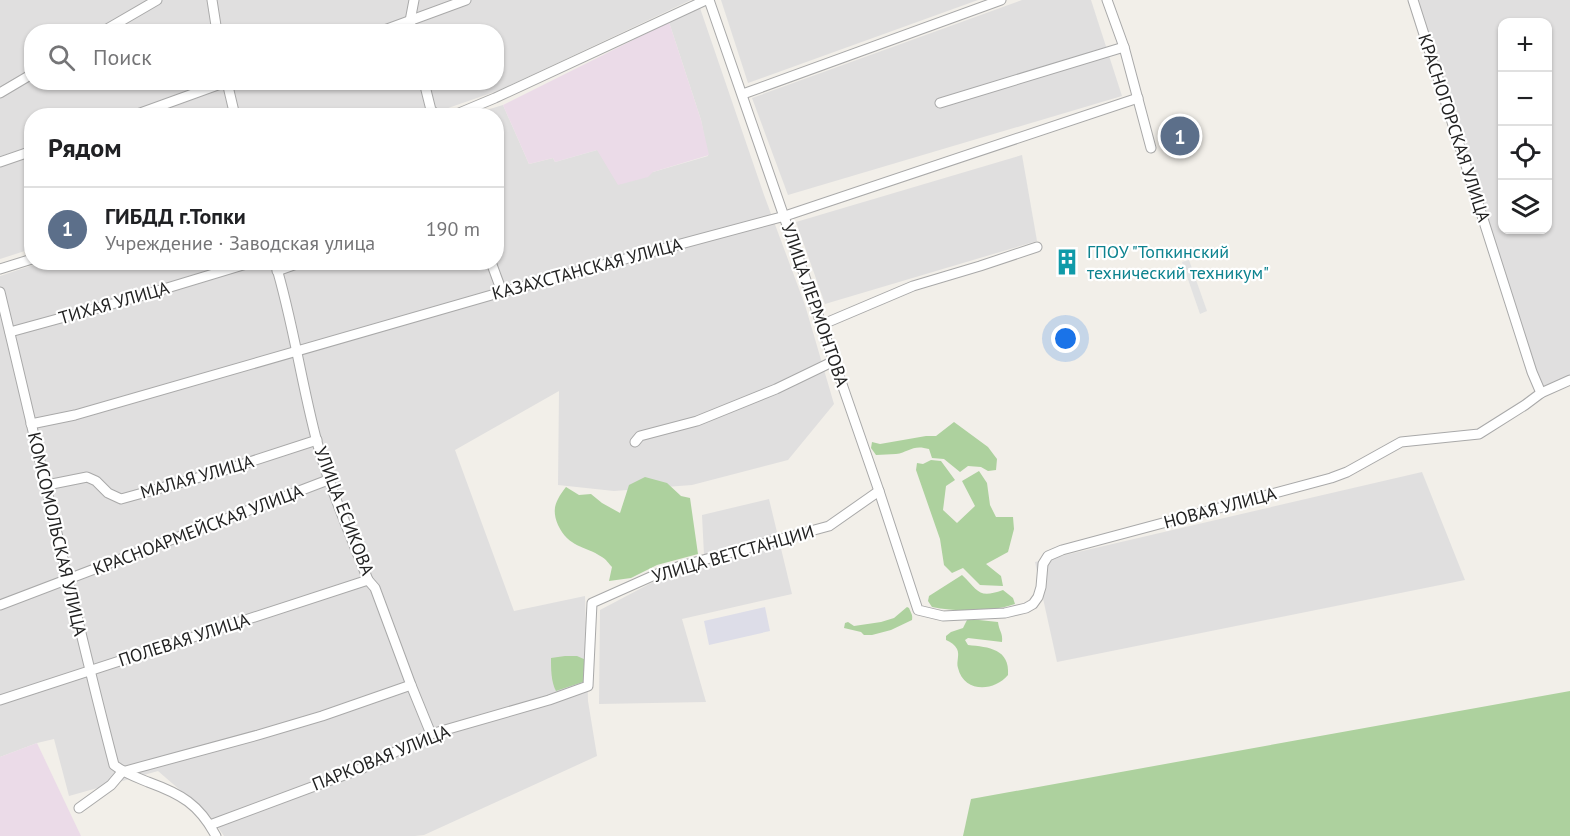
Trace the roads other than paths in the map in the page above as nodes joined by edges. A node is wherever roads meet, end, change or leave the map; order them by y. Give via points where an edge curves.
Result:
1 (157, 0) edge
2 (212, 0) edge
3 (414, 0) edge
4 (466, 0) edge
5 (707, 0) edge
6 (1001, 0) edge
7 (1107, 0) edge
8 (1413, 0) edge
9 (410, 21) junction
10 (116, 24) edge
11 (216, 24) edge
12 (402, 24) edge
13 (411, 24) edge
14 (1124, 47) junction
15 (24, 80) edge
16 (204, 90) edge
17 (228, 90) edge
18 (426, 90) edge
19 (0, 93) edge
20 (743, 94) junction
21 (1138, 98) junction
22 (940, 103) dead end
23 (154, 108) edge
24 (233, 108) edge
25 (431, 108) edge
26 (471, 108) edge
27 (1151, 147) dead end
28 (24, 154) edge
29 (0, 162) edge
30 (785, 216) junction
31 (1037, 247) dead end
32 (24, 262) edge
33 (0, 269) edge
34 (227, 270) edge
35 (277, 270) edge
36 (494, 270) edge
37 (0, 291) edge
38 (502, 292) junction
39 (821, 325) junction
40 (10, 332) junction
41 (298, 352) junction
42 (834, 361) junction
43 (1570, 380) edge
44 (1542, 393) junction
45 (31, 424) junction
46 (317, 440) junction
47 (635, 442) dead end
48 (328, 480) junction
49 (47, 485) junction
50 (879, 491) junction
51 (67, 580) junction
52 (368, 580) junction
53 (0, 605) edge
54 (918, 610) joint
55 (90, 670) junction
56 (411, 685) junction
57 (588, 686) joint
58 (0, 700) edge
59 (431, 734) junction
60 (122, 772) junction
61 (79, 808) dead end
62 (210, 825) junction
63 (216, 836) edge

1 - 10 street
2 - 11 street
3 - 9 street
4 - 9 street
5 - 20 street, УЛИЦА ЛЕРМОНТОВА
5 - 26 street
6 - 20 street
7 - 14 street
8 - 44 street, КРАСНОГОРСКАЯ УЛИЦА
9 - 12 street
9 - 13 street
14 - 21 street
14 - 22 street
15 - 19 street
16 - 23 street
17 - 24 street
18 - 25 street
20 - 30 street, УЛИЦА ЛЕРМОНТОВА
21 - 27 street
21 - 30 street, КАЗАХСТАНСКАЯ УЛИЦА
28 - 29 street
30 - 38 street, КАЗАХСТАНСКАЯ УЛИЦА
30 - 39 street, УЛИЦА ЛЕРМОНТОВА
31 - 39 street via 913,286
32 - 33 street
34 - 40 street, ТИХАЯ УЛИЦА
35 - 41 street, УЛИЦА ЕСИКОВА
36 - 38 street
37 - 40 street, КОМСОМОЛЬСКАЯ УЛИЦА
38 - 41 street, КАЗАХСТАНСКАЯ УЛИЦА
39 - 42 street, УЛИЦА ЛЕРМОНТОВА
40 - 45 street, КОМСОМОЛЬСКАЯ УЛИЦА
41 - 45 street, КАЗАХСТАНСКАЯ УЛИЦА
41 - 46 street, УЛИЦА ЕСИКОВА
42 - 47 street via 766,393 697,421 640,436
42 - 50 street, УЛИЦА ЛЕРМОНТОВА
43 - 44 street, НОВАЯ УЛИЦА
44 - 54 street, НОВАЯ УЛИЦА via 1479,434 1401,442 1331,478 1062,550 1048,556 1043,564 1038,597 1026,608 1005,614 943,616
45 - 49 street, КОМСОМОЛЬСКАЯ УЛИЦА
46 - 48 street, УЛИЦА ЕСИКОВА
46 - 49 street, МАЛАЯ УЛИЦА via 121,499 87,477
48 - 51 street, КРАСНОАРМЕЙСКАЯ УЛИЦА
48 - 52 street, УЛИЦА ЕСИКОВА
49 - 51 street, КОМСОМОЛЬСКАЯ УЛИЦА
50 - 54 street, УЛИЦА ЛЕРМОНТОВА
50 - 57 street, УЛИЦА ВЕТСТАНЦИИ via 829,526 666,570 592,603
51 - 53 street, КРАСНОАРМЕЙСКАЯ УЛИЦА
51 - 55 street, КОМСОМОЛЬСКАЯ УЛИЦА
52 - 55 street, ПОЛЕВАЯ УЛИЦА
52 - 56 street, УЛИЦА ЕСИКОВА via 375,588
55 - 58 street, ПОЛЕВАЯ УЛИЦА
55 - 60 street, КОМСОМОЛЬСКАЯ УЛИЦА via 114,765
56 - 59 street, УЛИЦА ЕСИКОВА
56 - 60 street via 301,722
57 - 59 street, ПАРКОВАЯ УЛИЦА
59 - 62 street, ПАРКОВАЯ УЛИЦА via 363,768
60 - 61 street
60 - 62 street via 192,803
62 - 63 street

